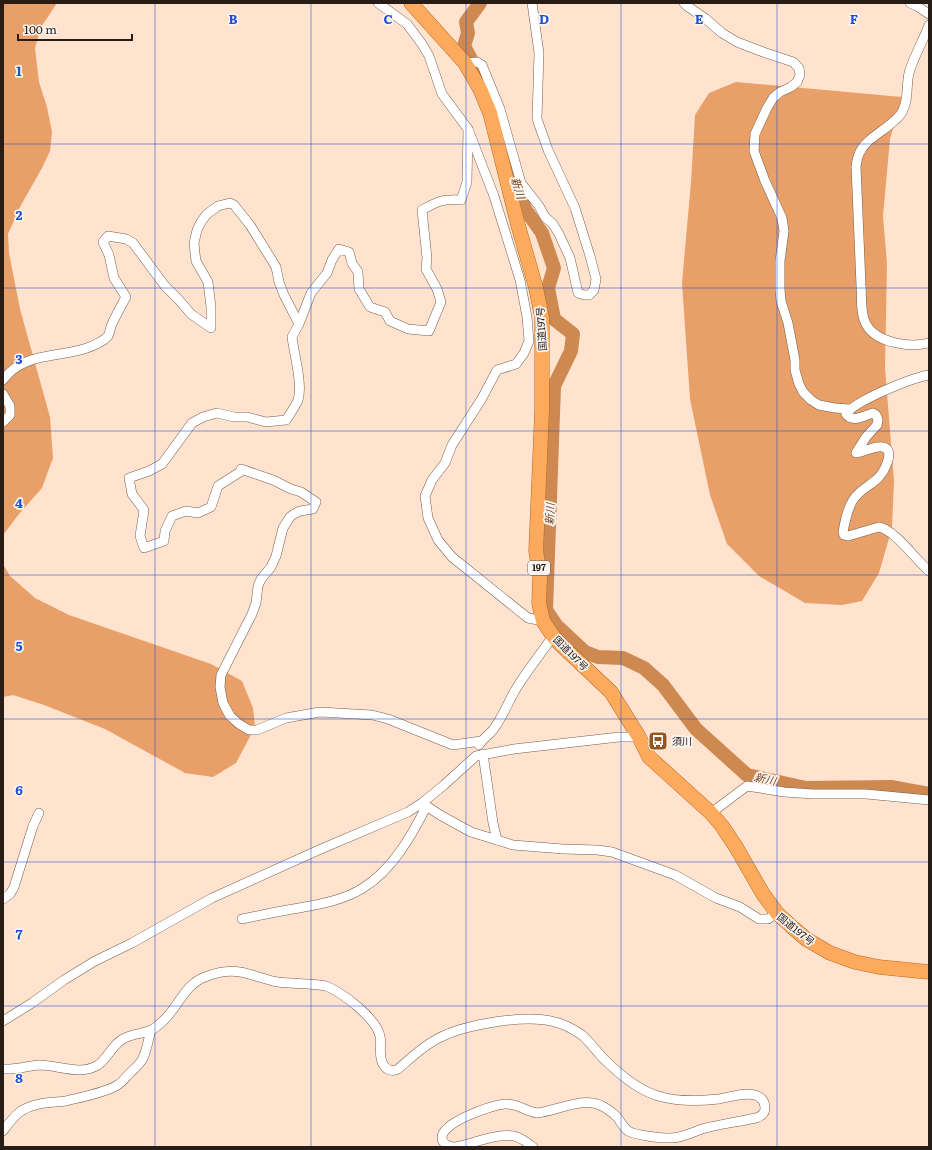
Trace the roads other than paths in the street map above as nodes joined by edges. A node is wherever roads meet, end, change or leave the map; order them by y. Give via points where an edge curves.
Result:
1 (378, 3) edge
2 (411, 3) edge
3 (532, 3) edge
4 (684, 3) edge
5 (910, 3) edge
6 (929, 14) edge
7 (929, 25) edge
8 (468, 129) junction
9 (515, 186) junction
10 (299, 324) junction
11 (929, 343) edge
12 (929, 375) edge
13 (3, 380) edge
14 (3, 394) edge
15 (849, 409) junction
16 (3, 422) edge
17 (929, 571) edge
18 (543, 621) junction
19 (553, 636) junction
20 (639, 737) junction
21 (481, 741) junction
22 (480, 755) junction
23 (929, 800) edge
24 (424, 805) junction
25 (39, 813) dead end
26 (711, 813) junction
27 (497, 840) junction
28 (3, 899) edge
29 (777, 913) junction
30 (242, 919) dead end
31 (929, 972) edge
32 (3, 1021) edge
33 (151, 1030) junction
34 (3, 1069) edge
35 (3, 1131) edge
36 (454, 1147) edge
37 (533, 1147) edge

1 - 8 street via 407,24 422,44 429,56 442,94
2 - 9 highway, 国道197号 / 197 via 465,63 480,89
3 - 9 street via 539,53 536,119 575,208 590,256 596,279 594,290 589,295 578,293 570,258 553,224 545,218 539,206
4 - 15 street via 737,42 793,62 799,68 797,82 773,98 767,108 755,134 754,151 782,218 784,231 780,261 781,301 788,323 799,384 810,400 819,405
5 - 6 street
7 - 11 street via 913,58 902,112 868,142 859,154 856,166 865,322 878,336 897,344
8 - 10 street via 467,182 461,200 438,201 422,210 426,270 437,288 441,302 429,331 408,329 390,321 385,312 370,307 359,289 358,272 349,252 339,249 327,273 311,292
8 - 18 street via 494,196 520,280 529,341 516,364 497,370 452,445 445,463 432,480 425,496 428,518 438,540 452,557 528,618
9 - 18 highway, 国道197号 / 197 via 518,225 542,318 542,409 536,551 540,576 539,603
10 - 13 street via 284,295 276,266 250,225 230,203 218,206 207,214 197,230 194,243 196,261 208,282 210,328 191,314 165,286 133,243 108,236 103,242 114,278 126,297 109,335 98,344 25,362 9,371
10 - 21 street via 292,337 299,396 286,420 266,422 217,413 203,417 192,423 162,464 129,478 132,494 144,510 140,536 144,548 164,541 165,531 172,516 186,511 198,513 211,507 218,486 241,469 301,492 316,502 313,509 294,514 283,528 271,568 258,586 252,614 222,675 220,687 223,703 230,716 249,730 257,730 286,718 320,712 372,715 453,746
12 - 15 street via 904,382
14 - 16 street via 10,406 10,415
15 - 17 street via 846,414 853,419 872,413 878,420 856,453 879,446 885,447 889,456 878,478 862,490 848,508 844,535 885,528
18 - 19 highway, 国道197号 / 197
19 - 20 highway, 国道197号 / 197 via 611,692
19 - 21 street via 518,685 494,728
20 - 22 street via 619,737
20 - 26 highway, 国道197号 / 197 via 649,757
21 - 22 street via 476,749
22 - 24 street
22 - 27 street
23 - 26 street via 866,794 791,793 747,786
24 - 27 street via 471,832
24 - 30 street via 418,823 400,851 389,865 363,888 347,896 322,903
24 - 32 street via 212,898 95,961
25 - 28 street via 14,887
26 - 29 highway, 国道197号 / 197 via 736,847
27 - 29 street via 513,845 612,852 675,875 759,919 768,919
29 - 31 highway, 国道197号 / 197 via 806,939 830,953 855,962
33 - 34 street via 122,1040 99,1064 86,1070 46,1065
33 - 35 street via 142,1059 118,1085 93,1094 29,1107 14,1117
33 - 36 street via 165,1019 198,979 231,971 240,972 276,982 333,988 352,1001 377,1028 382,1063 392,1071 438,1038 464,1028 513,1020 553,1021 573,1029 619,1073 651,1093 684,1100 711,1100 750,1094 763,1100 765,1106 765,1111 756,1118 666,1138 632,1133 611,1112 594,1103 587,1102 537,1113 517,1105 504,1104 474,1113 448,1128 442,1139 448,1146
36 - 37 street via 507,1136 520,1138

